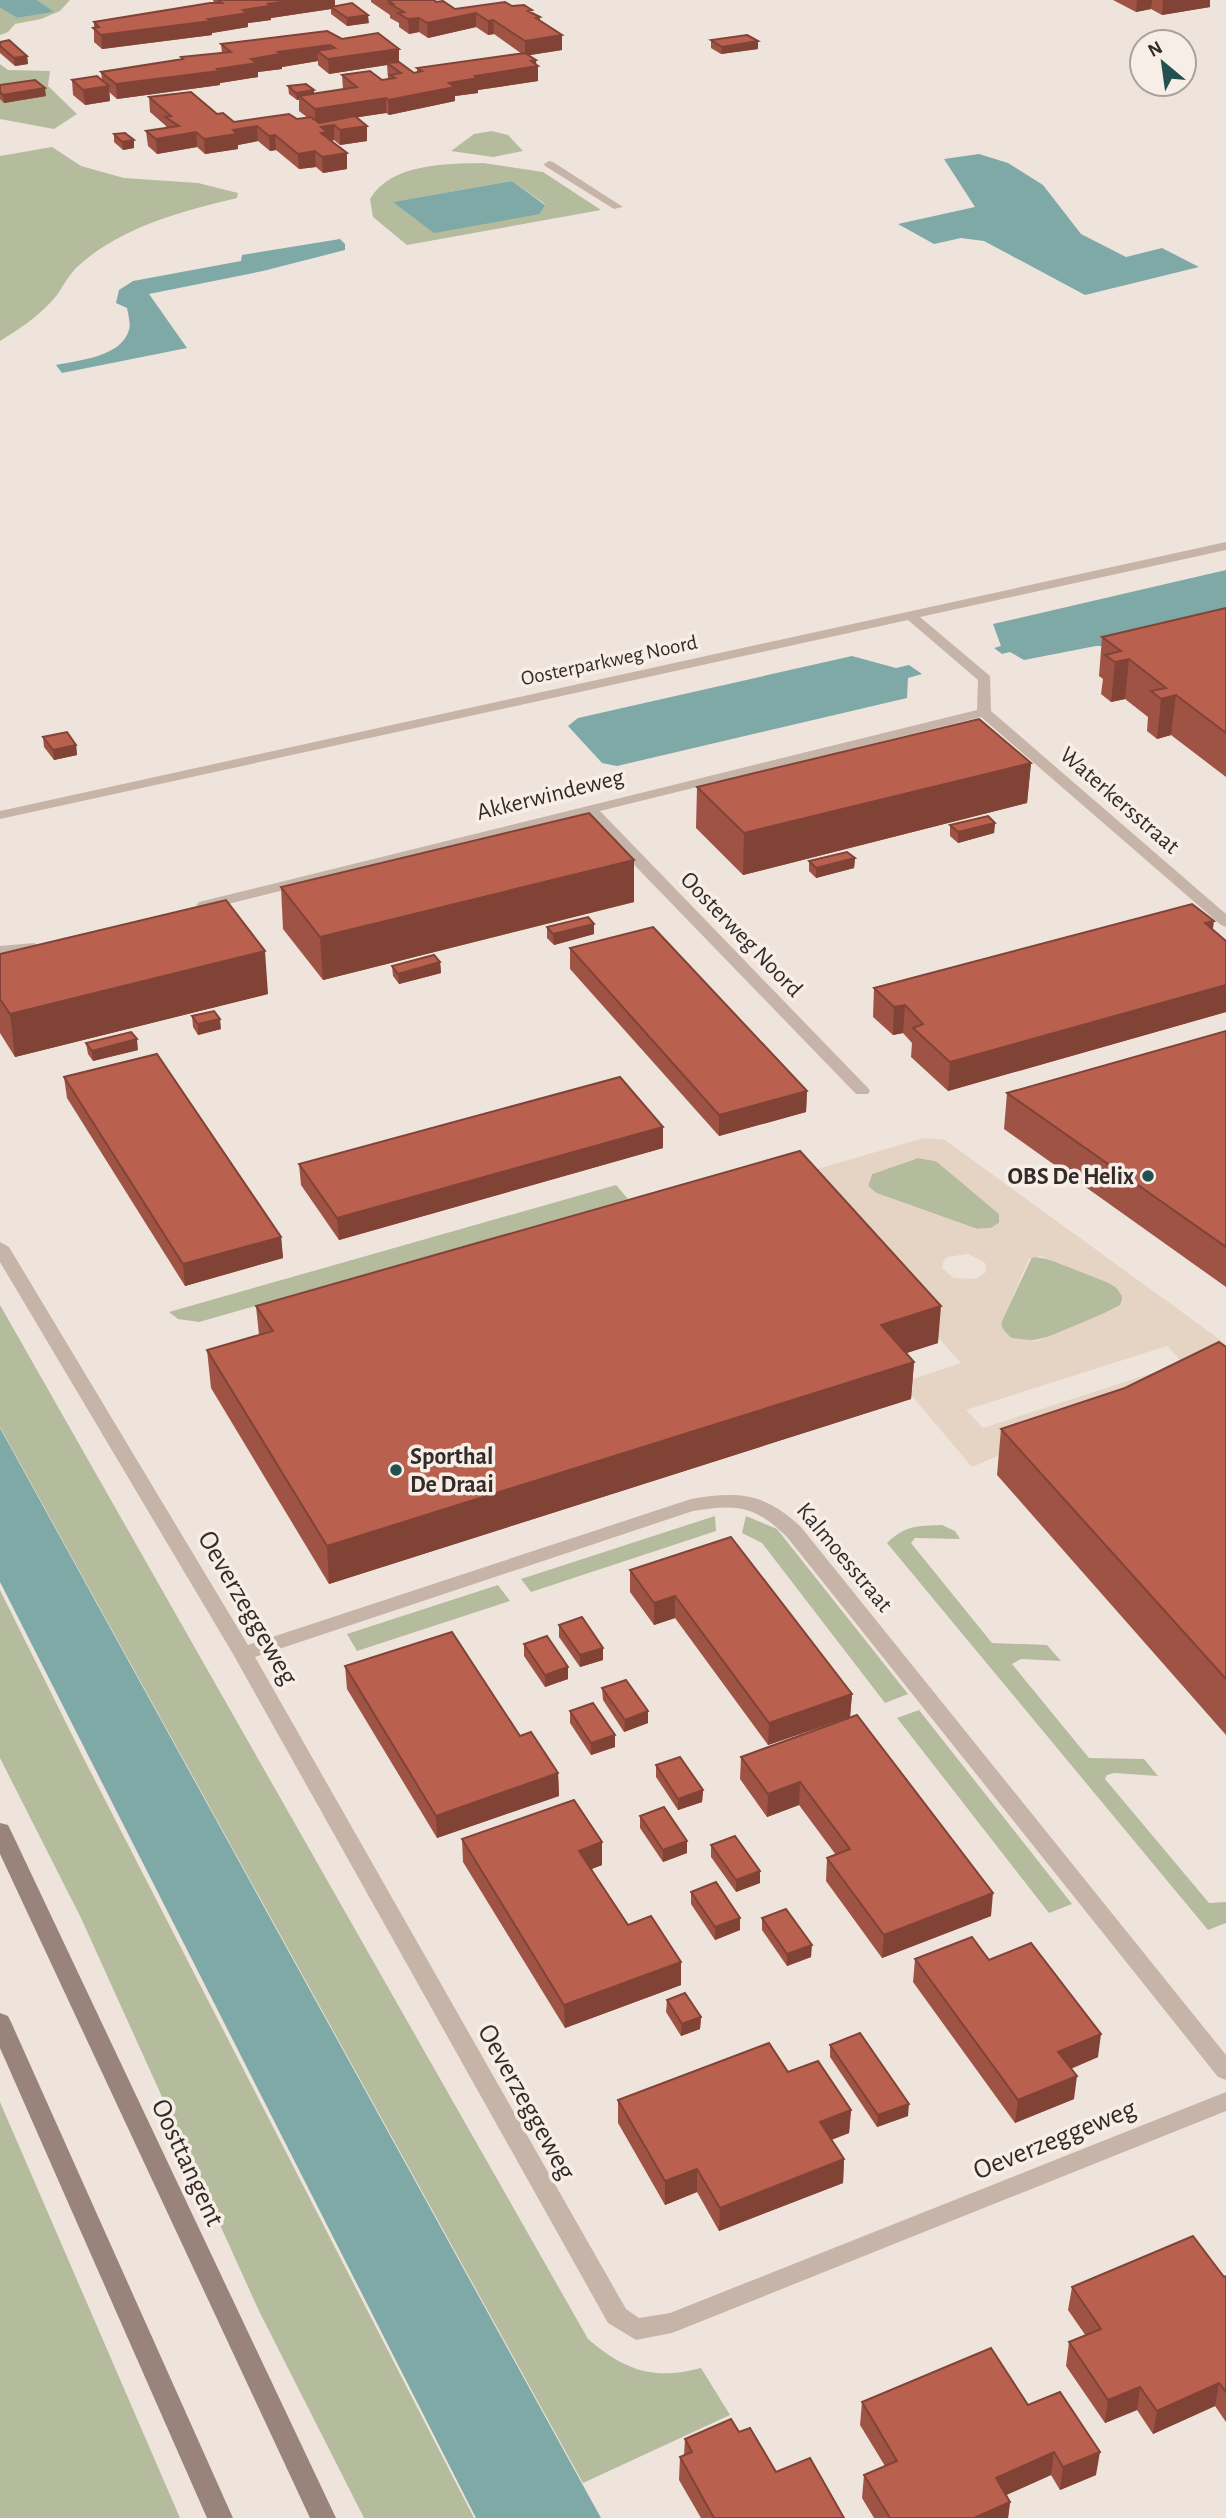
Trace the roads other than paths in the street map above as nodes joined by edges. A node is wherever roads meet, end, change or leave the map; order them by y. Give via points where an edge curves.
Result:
1 (549, 164) dead end
2 (618, 207) dead end
3 (1226, 546) edge
4 (910, 615) junction
5 (984, 712) junction
6 (589, 809) junction
7 (0, 815) edge
8 (188, 909) edge
9 (1226, 922) edge
10 (48, 944) edge
11 (0, 951) edge
12 (862, 1091) dead end
13 (0, 1247) edge
14 (243, 1654) junction
15 (0, 1831) edge
16 (0, 2022) edge
17 (1226, 2071) edge
18 (1226, 2101) edge
19 (220, 2518) edge
20 (323, 2518) edge

1 - 2 street
3 - 4 street, Oosterparkweg Noord
4 - 5 street via 985,679
4 - 7 street, Oosterparkweg Noord
5 - 6 street, Akkerwindeweg
5 - 9 street, Waterkersstraat
6 - 8 street, Akkerwindeweg
6 - 12 street, Oosterweg Noord
10 - 11 street
13 - 14 street, Oeverzeggeweg
14 - 17 street, Kalmoesstraat via 691,1505 727,1499 754,1501 776,1513
14 - 18 street, Oeverzeggeweg via 605,2298 617,2316 636,2329 672,2323
15 - 20 main road, Oosttangent
16 - 19 main road

